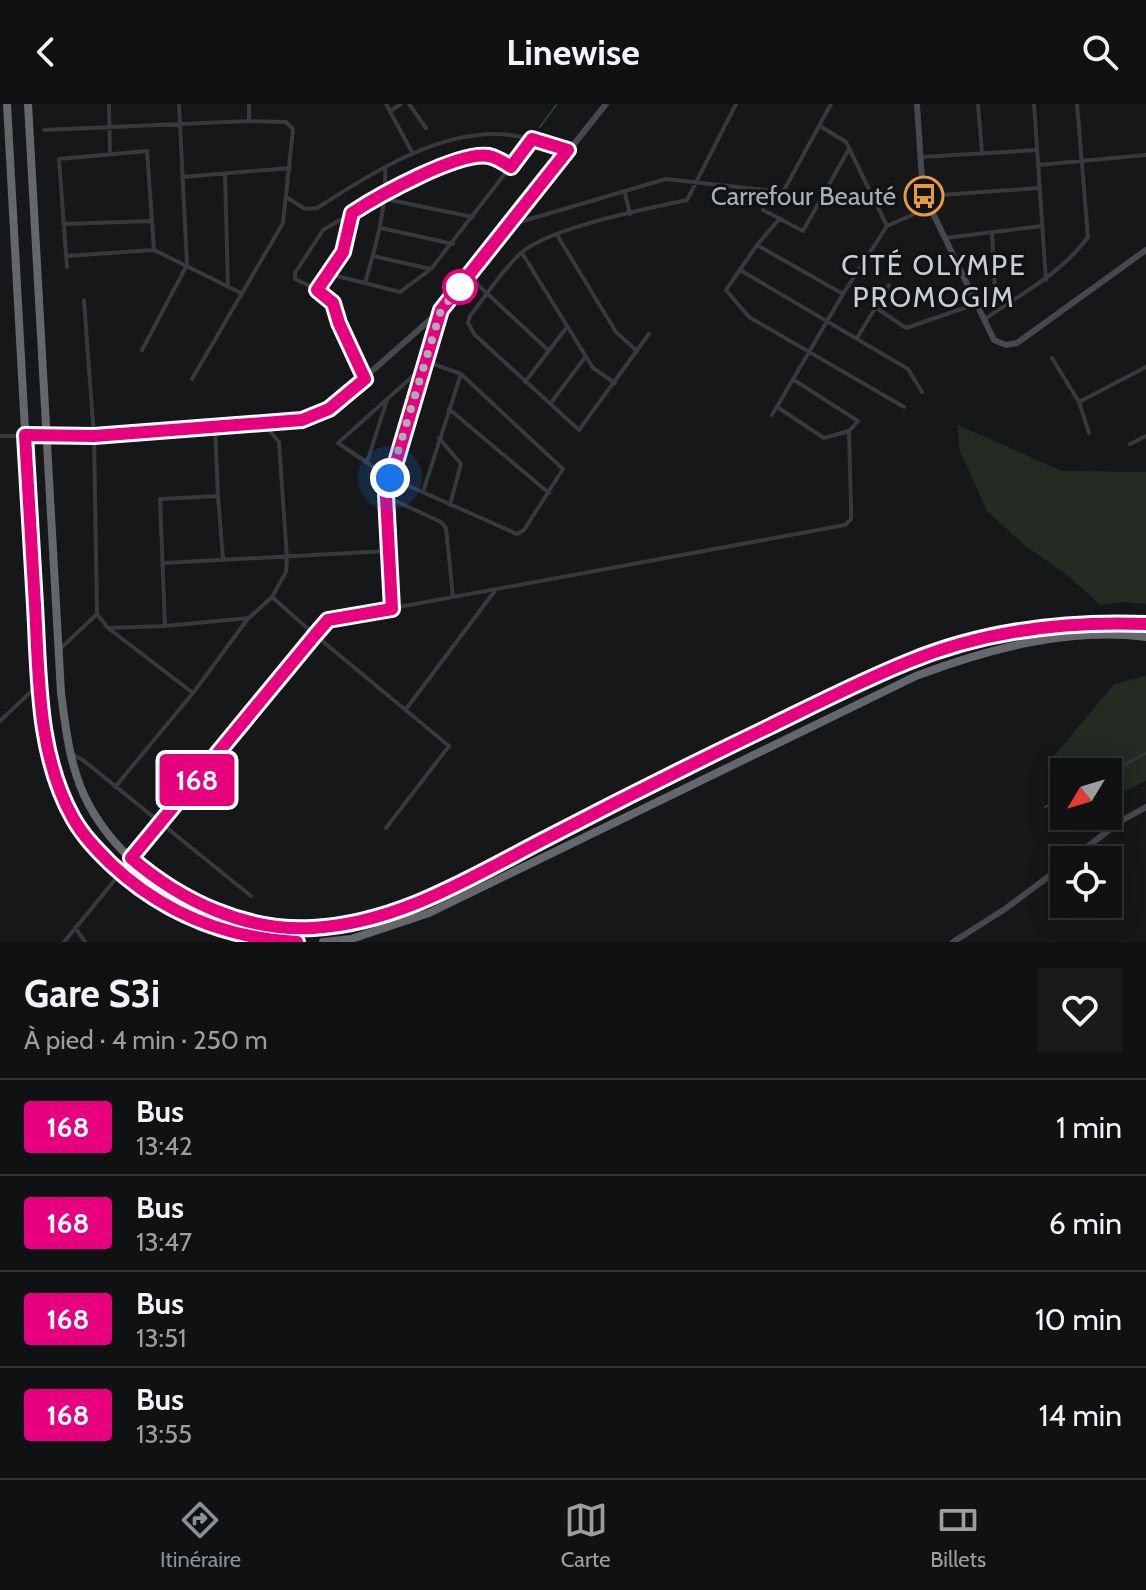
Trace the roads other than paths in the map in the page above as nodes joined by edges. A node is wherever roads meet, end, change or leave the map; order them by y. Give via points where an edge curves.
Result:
1 (7, 104) edge
2 (28, 104) edge
3 (109, 104) edge
4 (179, 104) edge
5 (249, 104) edge
6 (386, 104) edge
7 (401, 104) edge
8 (409, 104) edge
9 (606, 104) edge
10 (736, 104) edge
11 (831, 104) edge
12 (917, 104) edge
13 (978, 104) edge
14 (1034, 104) edge
15 (1077, 104) edge
16 (390, 111) junction
17 (249, 121) junction
18 (179, 124) junction
19 (820, 126) junction
20 (109, 127) junction
21 (426, 128) dead end
22 (44, 130) dead end
23 (532, 139) junction
24 (849, 149) junction
25 (568, 150) junction
26 (1037, 150) junction
27 (110, 153) junction
28 (982, 153) junction
29 (413, 154) junction
30 (1146, 155) edge
31 (921, 157) junction
32 (1081, 160) junction
33 (1038, 165) junction
34 (511, 167) junction
35 (290, 168) junction
36 (385, 168) junction
37 (225, 174) junction
38 (182, 177) junction
39 (699, 181) junction
40 (1039, 188) junction
41 (386, 190) junction
42 (625, 192) junction
43 (927, 196) junction
44 (286, 197) junction
45 (385, 199) junction
46 (930, 207) junction
47 (763, 210) dead end
48 (352, 213) junction
49 (630, 214) junction
50 (473, 217) junction
51 (780, 218) junction
52 (152, 221) junction
53 (63, 224) junction
54 (507, 225) junction
55 (887, 226) junction
56 (1042, 226) junction
57 (380, 228) junction
58 (992, 233) junction
59 (557, 235) junction
60 (945, 238) junction
61 (453, 244) junction
62 (757, 245) junction
63 (154, 250) junction
64 (1146, 250) edge
65 (522, 252) junction
66 (66, 256) junction
67 (373, 256) junction
68 (187, 265) junction
69 (67, 267) dead end
70 (431, 269) junction
71 (739, 270) junction
72 (329, 274) junction
73 (1046, 280) junction
74 (365, 284) junction
75 (477, 284) dead end
76 (889, 285) dead end
77 (228, 287) junction
78 (317, 290) junction
79 (242, 294) junction
80 (488, 294) junction
81 (843, 294) junction
82 (84, 300) dead end
83 (976, 304) junction
84 (875, 307) junction
85 (441, 310) junction
86 (996, 311) junction
87 (983, 320) junction
88 (826, 322) junction
89 (567, 326) junction
90 (649, 334) dead end
91 (857, 338) junction
92 (142, 350) dead end
93 (548, 350) junction
94 (637, 351) junction
95 (810, 352) junction
96 (586, 356) junction
97 (1052, 358) dead end
98 (425, 364) junction
99 (1146, 367) edge
100 (461, 374) junction
101 (192, 379) dead end
102 (365, 379) junction
103 (794, 380) junction
104 (525, 382) junction
105 (615, 383) junction
106 (922, 392) dead end
107 (387, 398) junction
108 (1079, 402) junction
109 (550, 404) junction
110 (777, 407) junction
111 (904, 407) dead end
112 (449, 409) junction
113 (772, 415) dead end
114 (263, 423) junction
115 (281, 423) joint
116 (215, 428) junction
117 (849, 431) junction
118 (1089, 433) dead end
119 (25, 435) junction
120 (47, 435) junction
121 (0, 436) edge
122 (94, 436) junction
123 (1146, 436) edge
124 (439, 438) junction
125 (1130, 444) dead end
126 (367, 462) junction
127 (390, 478) junction
128 (400, 482) dead end
129 (423, 492) junction
130 (549, 493) junction
131 (218, 496) junction
132 (386, 496) junction
133 (450, 505) junction
134 (387, 551) junction
135 (287, 558) junction
136 (223, 559) junction
137 (164, 563) junction
138 (496, 590) junction
139 (272, 597) junction
140 (453, 597) junction
141 (392, 609) junction
142 (97, 614) junction
143 (249, 618) junction
144 (1146, 624) edge
145 (165, 626) junction
146 (108, 628) junction
147 (315, 635) junction
148 (1146, 637) edge
149 (59, 650) junction
150 (39, 684) junction
151 (193, 693) junction
152 (406, 709) junction
153 (0, 721) edge
154 (69, 753) junction
155 (115, 787) junction
156 (1146, 807) edge
157 (161, 824) junction
158 (386, 828) dead end
159 (1088, 846) edge
160 (131, 858) junction
161 (120, 872) junction
162 (1050, 875) edge
163 (251, 896) dead end
164 (75, 927) junction
165 (64, 942) edge
166 (85, 942) edge
167 (297, 942) edge
168 (323, 942) edge
169 (953, 942) edge

1 - 119 highway
2 - 120 highway
3 - 20 street
4 - 18 street
5 - 17 street
6 - 16 street
7 - 16 street
8 - 21 street
9 - 25 street
10 - 39 street
11 - 19 street
12 - 31 street
13 - 28 street
14 - 26 street
15 - 32 street
16 - 29 street
17 - 18 street
17 - 35 street via 286,122 293,129
18 - 20 street
18 - 38 street
19 - 24 street
19 - 39 street via 783,192
20 - 22 street
20 - 27 street
23 - 25 street
23 - 29 street via 495,134 462,138
23 - 34 street
24 - 51 street via 803,231
24 - 55 street
25 - 54 street
26 - 28 street
26 - 33 street
27 - 52 street via 147,151
27 - 53 street via 59,159
28 - 31 street
29 - 36 street
30 - 32 street
31 - 43 street
32 - 33 street
32 - 73 street via 1088,237
33 - 40 street
34 - 41 street via 476,156
34 - 50 street
35 - 37 street
35 - 44 street
36 - 41 street
36 - 44 street via 317,208 305,209
37 - 38 street
37 - 77 street
38 - 68 street
39 - 42 street via 666,179
39 - 49 street via 687,200
40 - 43 street
40 - 56 street
41 - 45 street
41 - 48 street
42 - 49 street
42 - 54 street
43 - 46 street
44 - 79 street via 283,223
45 - 50 street
45 - 57 street
46 - 55 street
46 - 60 street
47 - 51 street
48 - 72 street via 343,252
48 - 78 street via 323,230 295,273 295,279
49 - 59 street
50 - 61 street
51 - 62 street
52 - 53 street
52 - 63 street
53 - 66 street
54 - 85 street
55 - 81 street
56 - 58 street
56 - 73 street
57 - 61 street
57 - 67 street
58 - 60 street
58 - 86 street
59 - 65 street
59 - 94 street via 616,332
60 - 83 street
61 - 70 street
62 - 71 street
62 - 81 street
63 - 66 street
63 - 68 street
64 - 87 street via 1017,343 994,340
65 - 80 street
65 - 89 street
66 - 69 street
67 - 70 street
67 - 74 street
68 - 77 street
68 - 92 street
70 - 74 street via 400,292
71 - 88 street
71 - 95 street via 726,290 749,317
72 - 74 street
72 - 78 street
73 - 86 street
75 - 80 street
76 - 84 street
77 - 79 street
78 - 102 street via 333,303
79 - 101 street
80 - 93 street
80 - 104 street via 468,323
81 - 88 street
82 - 122 street
83 - 84 street via 906,328
83 - 87 street
84 - 91 street
85 - 98 street
85 - 102 street
86 - 87 street
88 - 91 street
88 - 95 street
89 - 93 street
89 - 96 street
90 - 94 street
91 - 106 street via 908,369
93 - 104 street
94 - 105 street
95 - 103 street
95 - 111 street
96 - 105 street via 593,368
96 - 109 street
97 - 108 street
98 - 100 street
98 - 107 street
98 - 127 street
99 - 108 street
100 - 112 street
100 - 130 street via 560,464 563,469
102 - 115 street via 329,409
103 - 110 street
103 - 117 street via 858,421
104 - 109 street
105 - 109 street via 579,430
107 - 126 street
107 - 126 street via 338,443
108 - 118 street
110 - 113 street
110 - 117 street via 824,438
112 - 124 street
112 - 130 street
114 - 115 street
114 - 116 street
114 - 135 street via 279,442
116 - 122 street
116 - 131 street
117 - 138 street via 851,519 845,525
119 - 120 street
119 - 121 street
119 - 150 highway
120 - 122 street
120 - 149 highway
122 - 142 street
123 - 125 street
124 - 129 street
124 - 133 street via 461,464
126 - 127 street
127 - 132 street
128 - 129 street
129 - 133 street
130 - 133 street via 517,534
131 - 136 street
131 - 137 street via 160,499
132 - 134 street
132 - 140 street via 446,528
134 - 135 street
134 - 141 street
135 - 136 street
135 - 139 street via 286,572
136 - 137 street
137 - 145 street
138 - 140 street
138 - 152 street
139 - 143 street
139 - 147 street
140 - 141 street
141 - 147 street via 328,620
142 - 146 street
142 - 149 street
143 - 145 street
143 - 151 street
144 - 160 highway via 1019,631 910,661 646,787 424,902 381,917 312,928 249,922 193,901
145 - 146 street
146 - 151 street
147 - 152 street
147 - 157 street
148 - 168 highway via 1070,637 965,657 867,698 429,913 351,939
149 - 154 highway
150 - 153 street
150 - 161 highway via 46,742 60,791 93,846
151 - 155 street
152 - 158 street via 449,746
154 - 155 street
154 - 160 highway via 89,805
155 - 157 street
156 - 159 street
157 - 160 street
157 - 163 street
160 - 161 street
161 - 164 street
161 - 167 highway via 165,906 195,920 251,937
162 - 169 street
164 - 165 street
164 - 166 street

